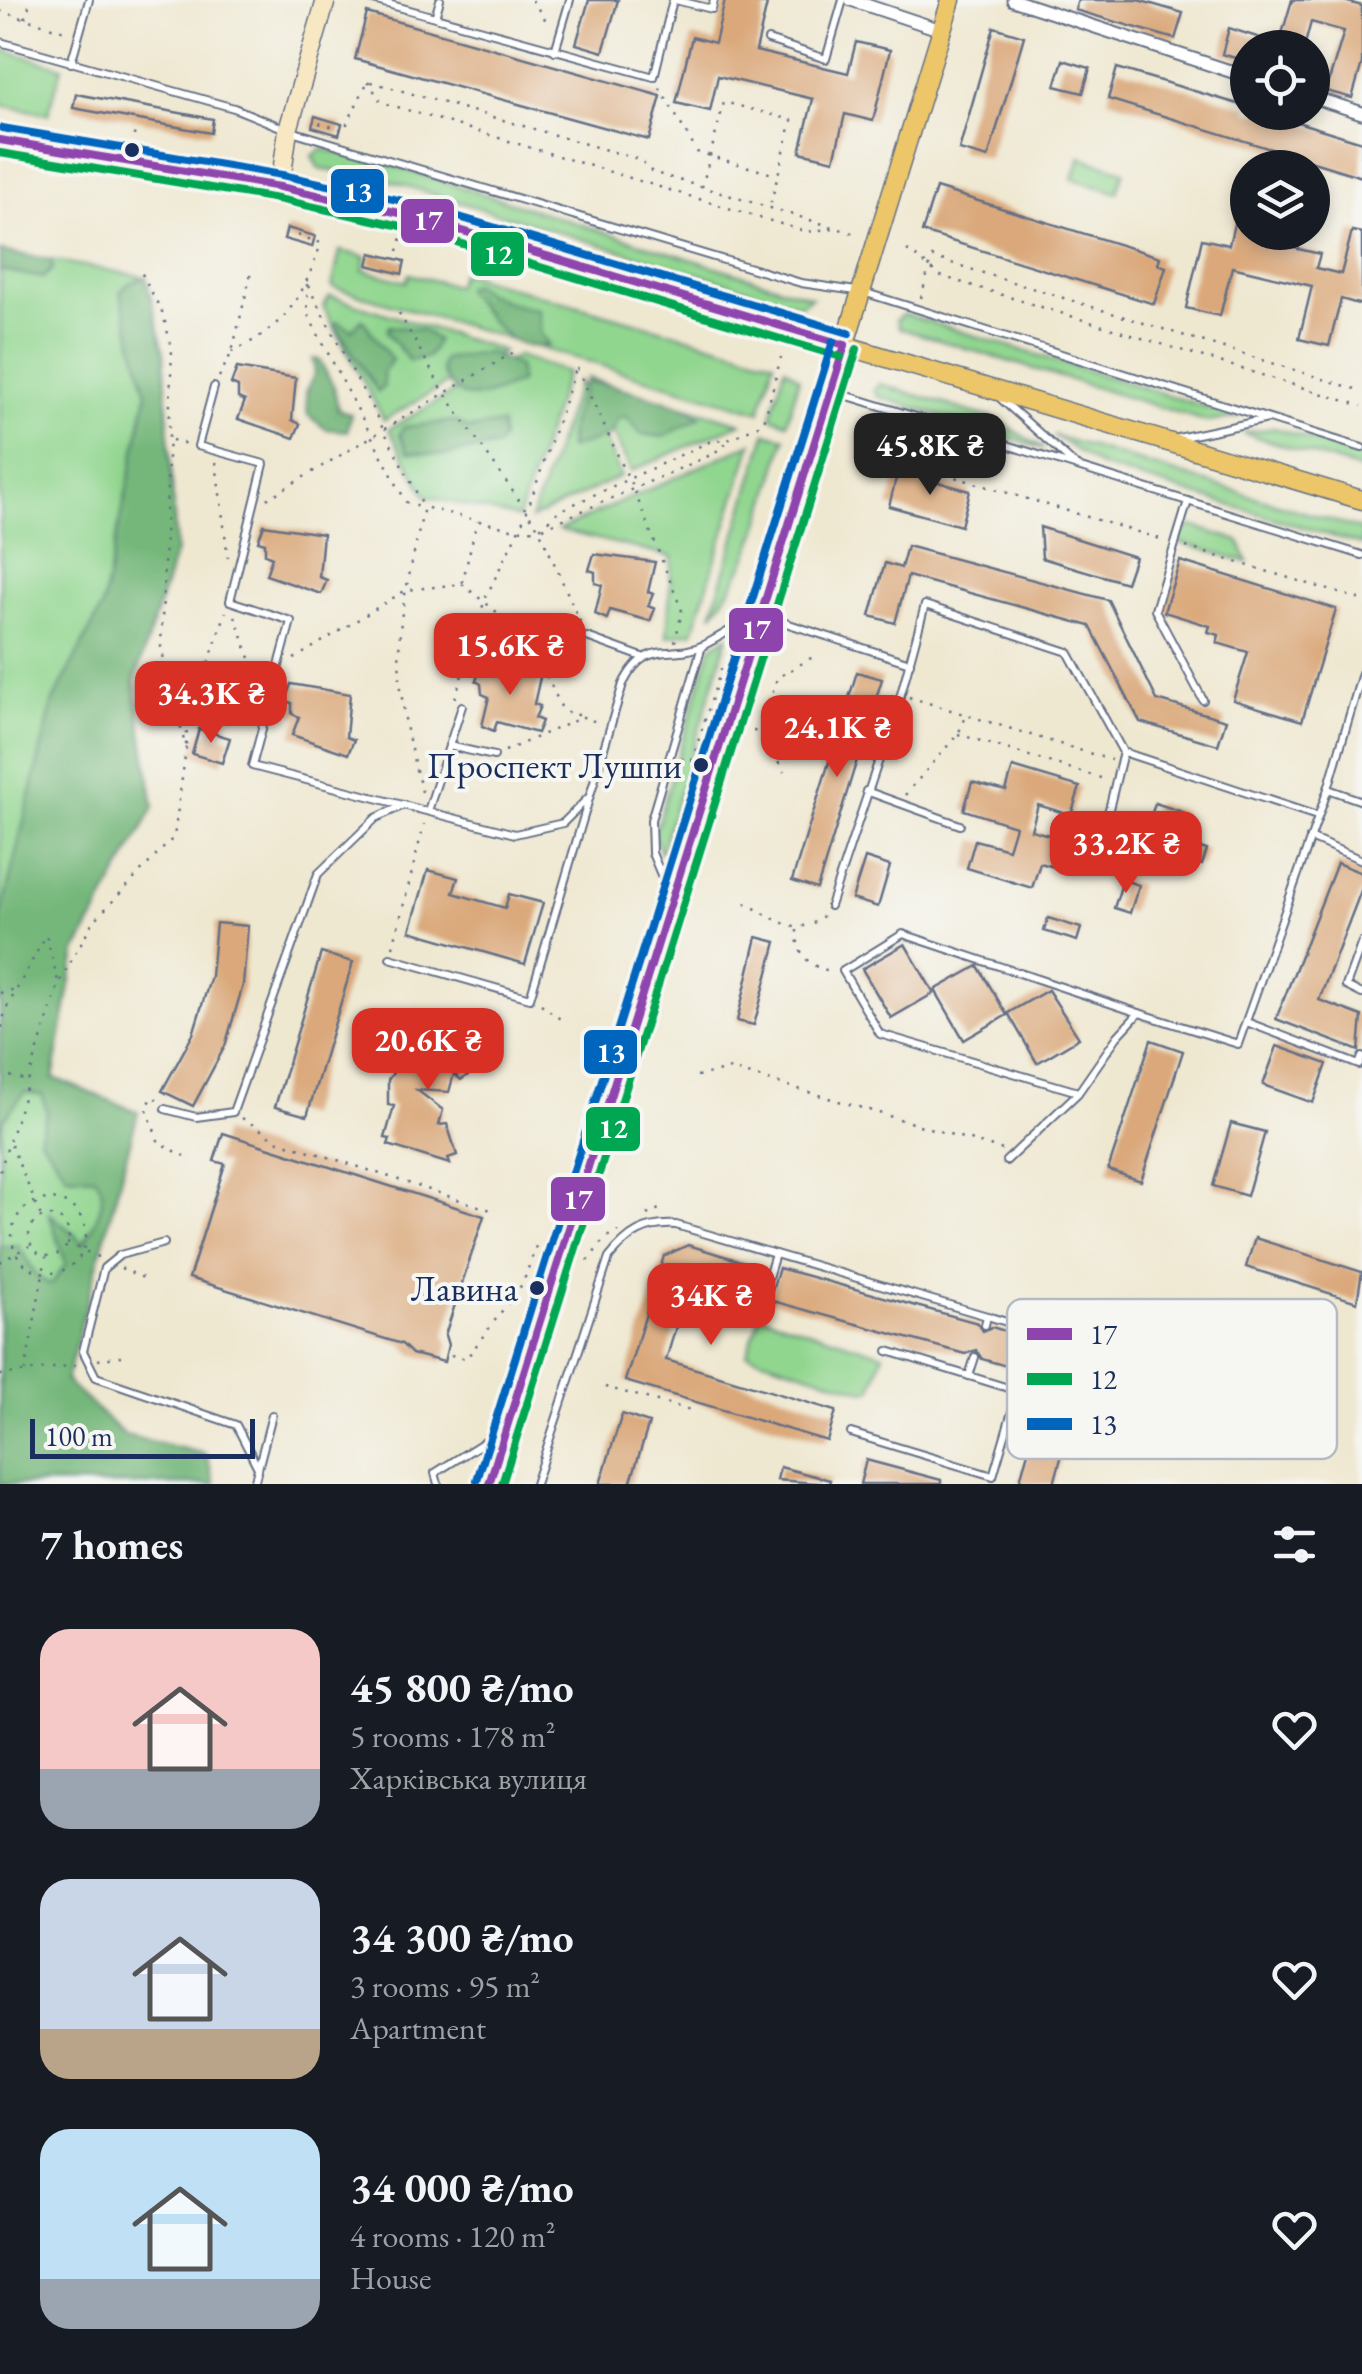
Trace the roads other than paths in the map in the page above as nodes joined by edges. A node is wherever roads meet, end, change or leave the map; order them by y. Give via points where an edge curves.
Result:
1 (89, 0) edge
2 (326, 0) edge
3 (372, 0) edge
4 (440, 0) edge
5 (570, 0) edge
6 (674, 0) edge
7 (714, 0) edge
8 (847, 0) edge
9 (951, 0) edge
10 (1013, 0) edge
11 (436, 14) junction
12 (941, 30) junction
13 (768, 40) dead end
14 (0, 42) edge
15 (555, 51) junction
16 (71, 63) junction
17 (1230, 70) edge
18 (1330, 103) edge
19 (1362, 113) edge
20 (288, 130) junction
21 (0, 140) edge
22 (280, 187) junction
23 (862, 292) junction
24 (845, 345) junction
25 (214, 387) road end
26 (989, 388) junction
27 (831, 391) junction
28 (1270, 419) junction
29 (1165, 440) junction
30 (1362, 448) edge
31 (1076, 465) junction
32 (1362, 500) edge
33 (1188, 501) junction
34 (1362, 555) edge
35 (761, 615) junction
36 (587, 637) road end
37 (702, 646) junction
38 (643, 658) junction
39 (910, 663) junction
40 (1362, 673) edge
41 (1203, 700) dead end
42 (462, 706) dead end
43 (449, 746) junction
44 (1123, 752) junction
45 (494, 756) road end
46 (1328, 790) junction
47 (866, 791) junction
48 (588, 798) junction
49 (1362, 801) edge
50 (405, 805) junction
51 (428, 811) junction
52 (1317, 816) junction
53 (960, 825) dead end
54 (1310, 838) junction
55 (1362, 860) edge
56 (1096, 862) dead end
57 (672, 901) junction
58 (830, 906) road end
59 (1362, 942) edge
60 (390, 958) road end
61 (1362, 994) edge
62 (1139, 1013) junction
63 (1250, 1023) junction
64 (1362, 1058) edge
65 (1078, 1093) junction
66 (165, 1109) road end
67 (1006, 1161) dead end
68 (164, 1243) dead end
69 (775, 1254) junction
70 (758, 1311) dead end
71 (987, 1316) junction
72 (1007, 1322) edge
73 (984, 1325) dead end
74 (888, 1351) dead end
75 (975, 1356) dead end
76 (969, 1376) junction
77 (1007, 1388) edge
78 (272, 1415) dead end
79 (510, 1425) junction
80 (1007, 1428) edge
81 (851, 1433) dead end
82 (258, 1468) junction
83 (493, 1481) edge
84 (254, 1484) edge
85 (438, 1484) edge
86 (536, 1484) edge

1 - 16 lane
2 - 20 street
3 - 11 lane
4 - 11 lane
5 - 15 lane
6 - 7 lane via 712,9
6 - 15 lane via 654,77
8 - 12 street
8 - 13 lane via 826,59
9 - 12 main road
10 - 17 street
11 - 15 lane
12 - 23 main road
14 - 16 lane
16 - 20 lane via 234,108
18 - 19 street
20 - 22 street
20 - 23 lane via 800,283
21 - 22 main road
22 - 24 main road via 409,215
23 - 24 main road
23 - 28 lane
24 - 26 main road
24 - 27 main road
25 - 50 lane via 198,446 264,464 230,601 292,621 252,766
26 - 29 main road
26 - 31 lane
27 - 31 lane
27 - 35 main road
28 - 29 lane
28 - 30 lane
29 - 32 main road
31 - 33 lane
33 - 34 lane
33 - 41 lane via 1155,610
35 - 37 lane
35 - 39 lane
35 - 57 main road
36 - 38 lane
37 - 38 lane
37 - 57 lane via 649,840
38 - 48 lane via 623,684
39 - 44 lane via 925,605 1068,652
39 - 47 lane
40 - 46 lane
42 - 43 lane
43 - 45 lane
43 - 51 lane
44 - 52 lane
44 - 56 lane
46 - 49 lane
46 - 52 lane
47 - 53 lane
47 - 58 lane
48 - 51 lane via 563,823 528,833
48 - 60 lane via 531,996
50 - 51 lane
50 - 66 lane via 376,818 318,874 233,1112 196,1117
52 - 54 lane
54 - 55 lane
54 - 63 lane
57 - 79 main road
59 - 61 lane via 1346,986
62 - 63 lane via 1238,1044
62 - 65 lane
62 - 65 lane via 903,934 843,970 880,1034
63 - 64 lane via 1359,1065
65 - 67 lane
68 - 82 lane via 120,1255 104,1268 83,1351 96,1378 236,1424
69 - 70 lane
69 - 71 lane
69 - 86 lane via 676,1225 654,1224 622,1242 609,1258
71 - 72 lane
71 - 73 lane
74 - 76 lane
75 - 76 lane
76 - 77 lane
78 - 82 lane
79 - 83 main road
79 - 85 lane via 435,1473
80 - 81 lane via 993,1476
82 - 84 lane

